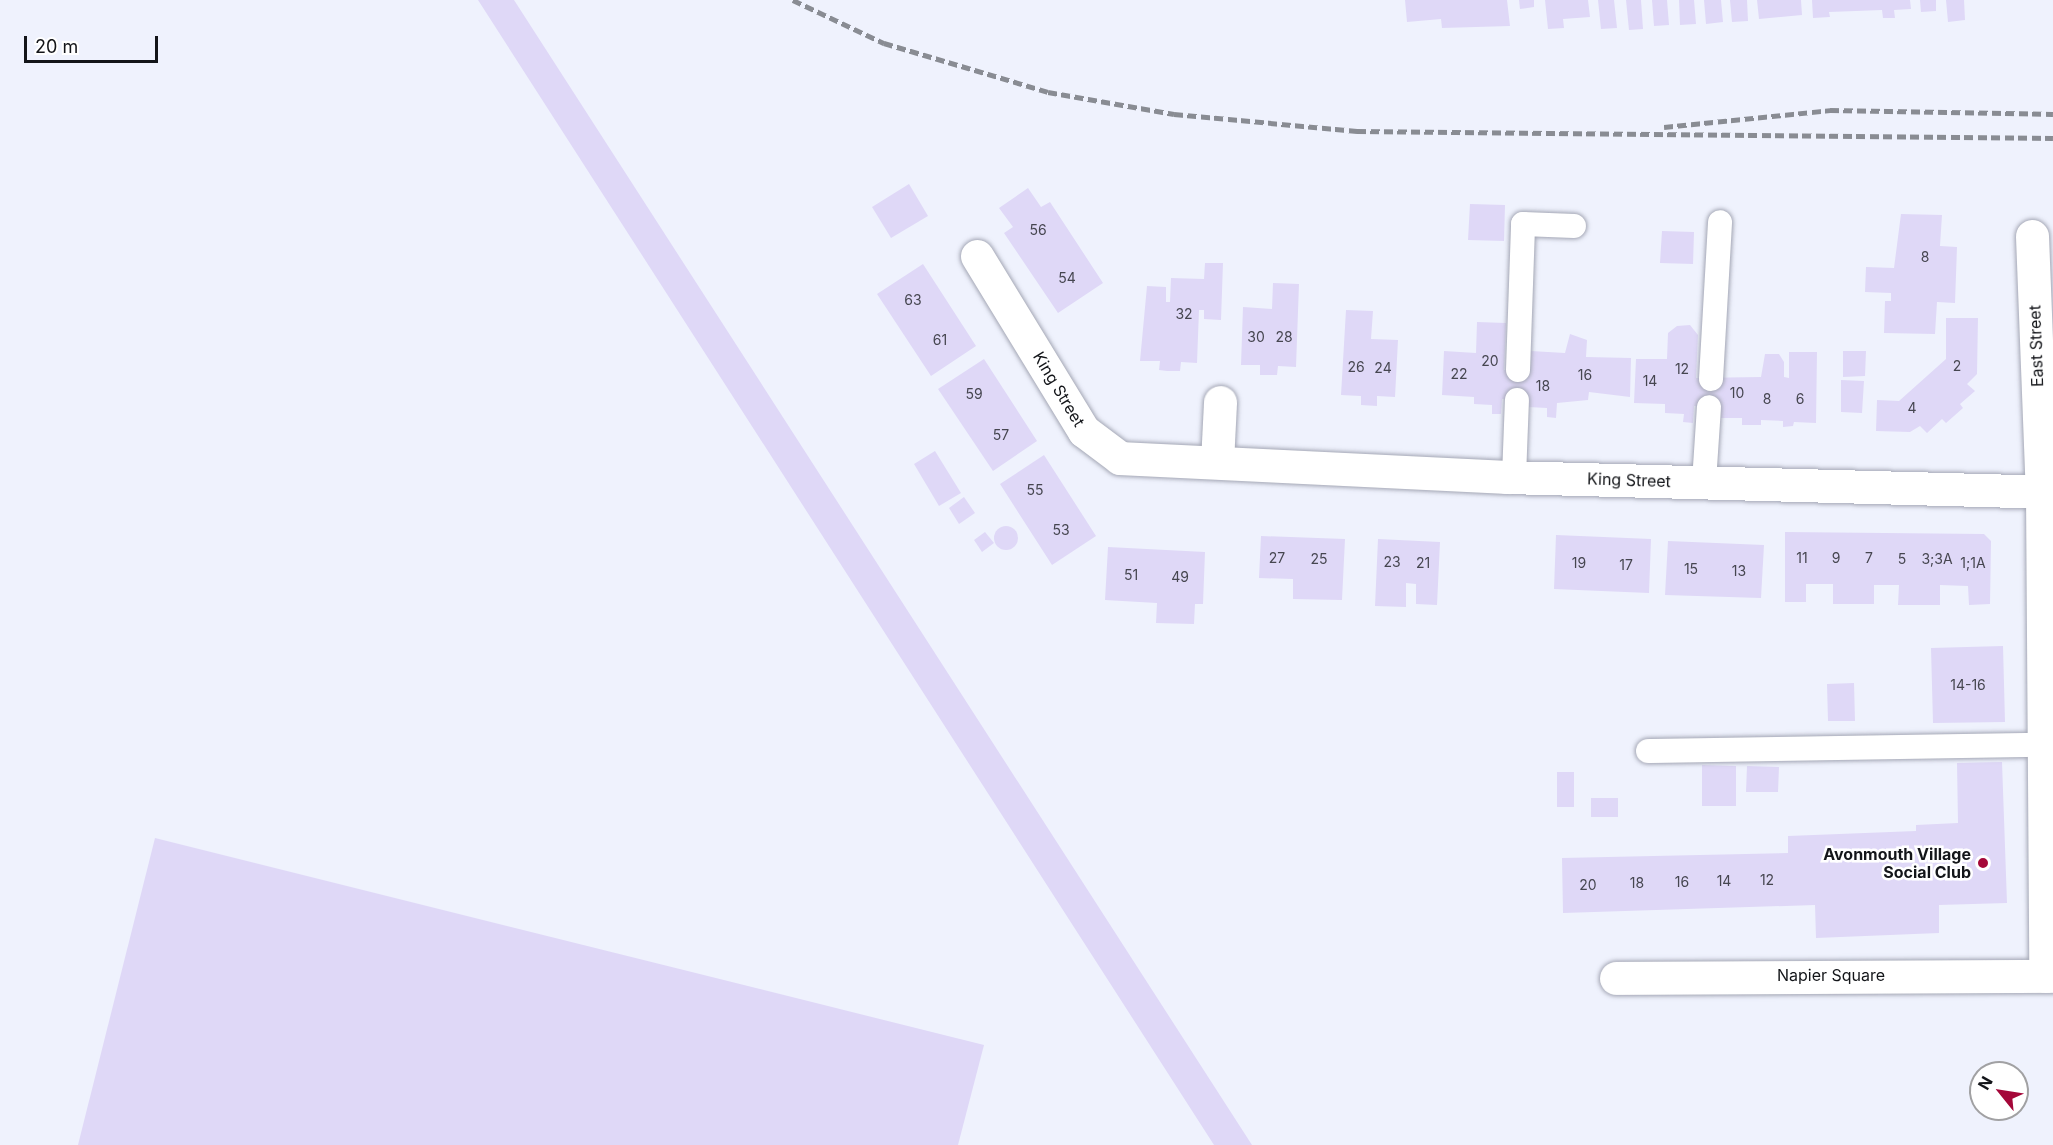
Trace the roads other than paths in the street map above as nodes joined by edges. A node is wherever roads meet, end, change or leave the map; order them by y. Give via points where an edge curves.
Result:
1 (1720, 222) dead end
2 (1574, 226) dead end
3 (2043, 237) edge
4 (977, 256) dead end
5 (1518, 370) dead end
6 (1711, 379) dead end
7 (1517, 400) dead end
8 (1221, 402) dead end
9 (1709, 407) dead end
10 (1217, 462) junction
11 (1514, 477) junction
12 (1704, 482) junction
13 (2047, 492) edge
14 (2044, 745) junction
15 (1648, 750) dead end
16 (2049, 976) edge
17 (1616, 978) dead end

1 - 6 lane
2 - 5 lane via 1523,224
3 - 13 street, East Street
4 - 10 street, King Street via 1084,431 1102,448 1120,458
7 - 11 lane
8 - 10 street
9 - 12 lane
10 - 11 street, King Street
11 - 12 street, King Street
12 - 13 street, King Street
13 - 14 street, East Street
14 - 15 lane
14 - 16 street, East Street
16 - 17 street, Napier Square

